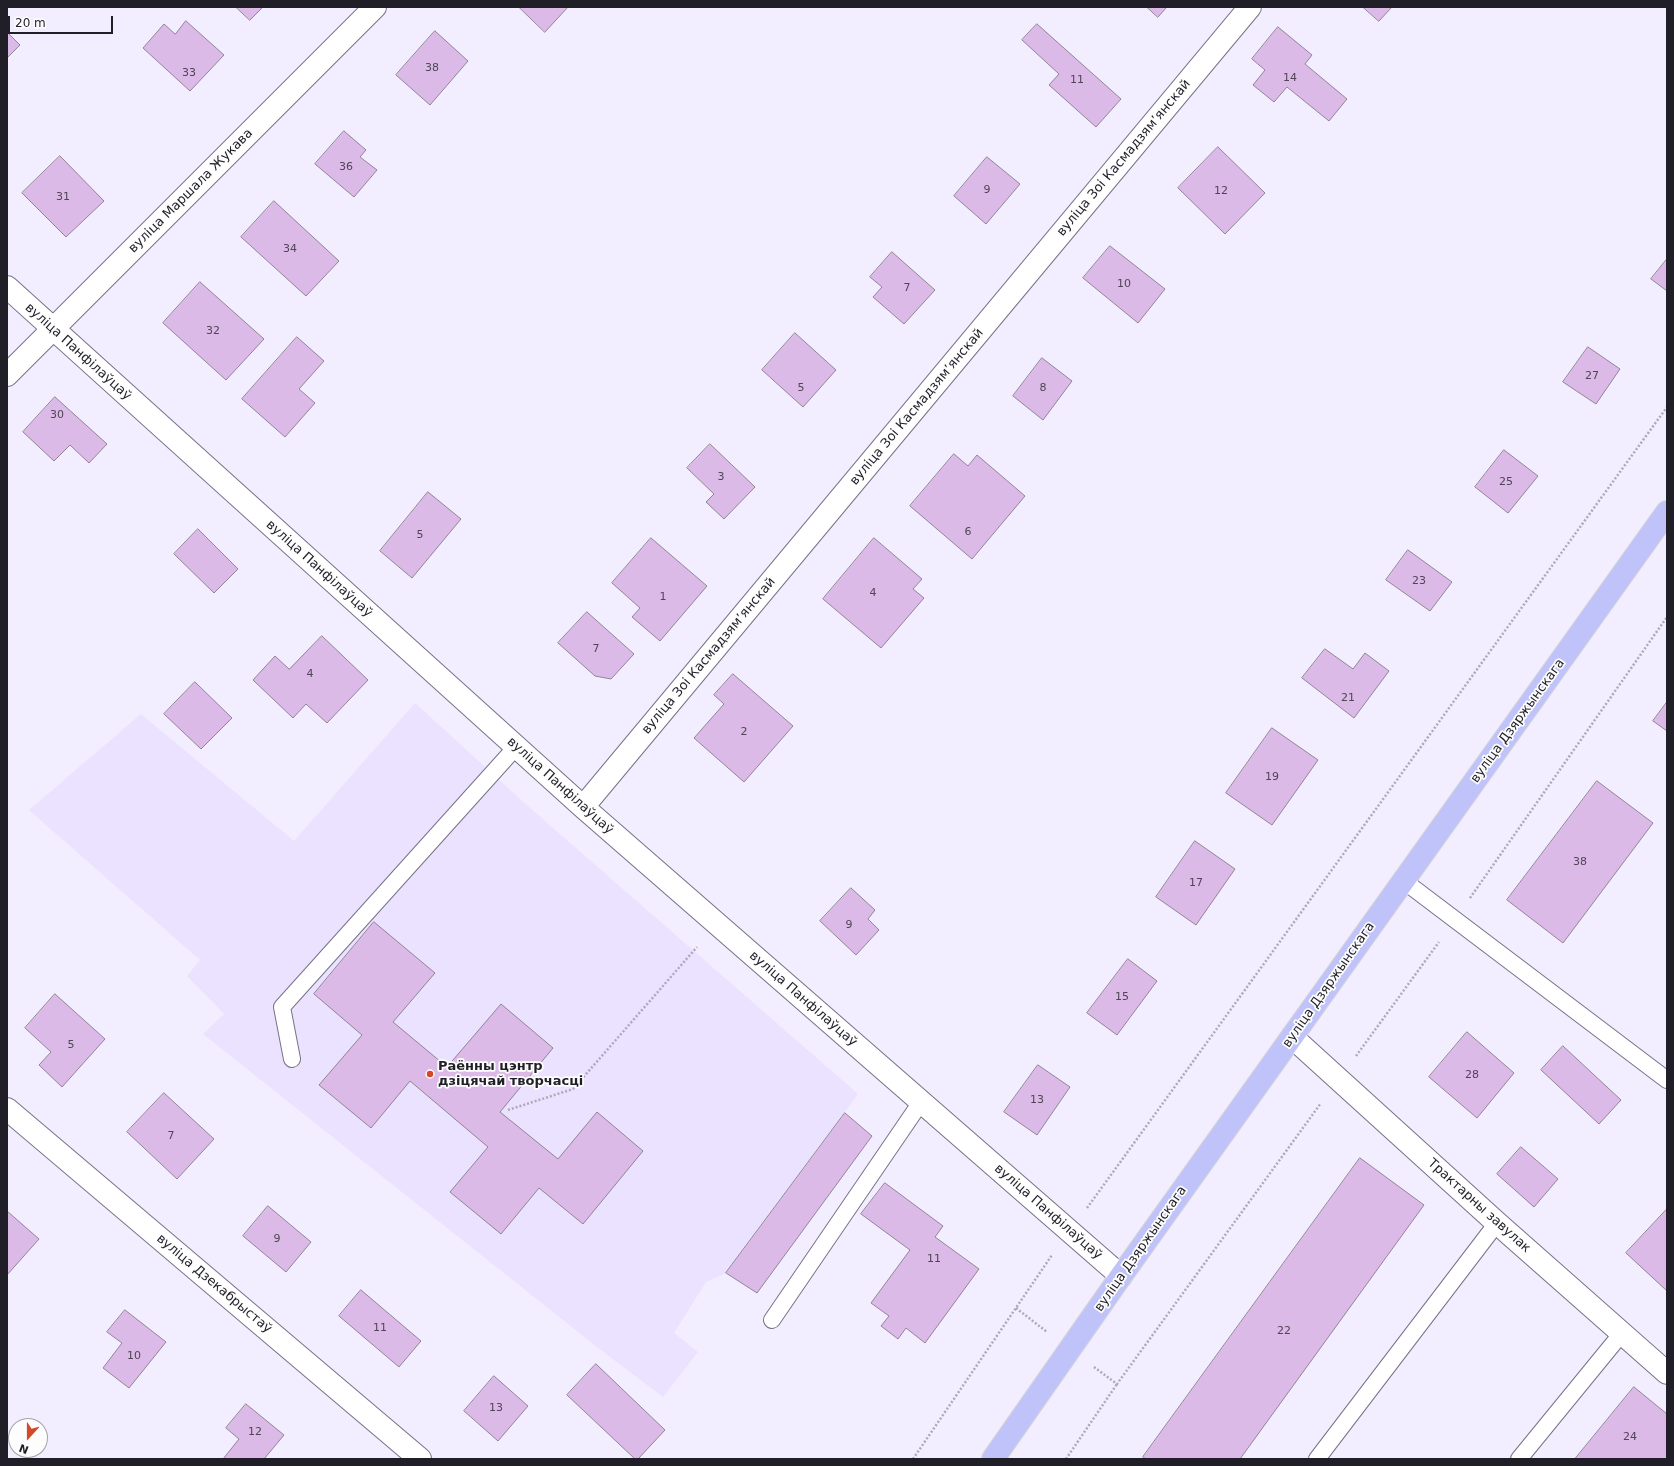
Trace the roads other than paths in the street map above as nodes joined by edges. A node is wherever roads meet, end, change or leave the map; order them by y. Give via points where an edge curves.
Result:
1 (375, 7) edge
2 (1250, 7) edge
3 (7, 287) edge
4 (52, 329) junction
5 (7, 375) edge
6 (1664, 521) edge
7 (516, 747) junction
8 (583, 807) junction
9 (1404, 881) junction
10 (1292, 1037) junction
11 (292, 1059) dead end
12 (1667, 1080) edge
13 (921, 1102) junction
14 (7, 1109) edge
15 (1497, 1223) junction
16 (1121, 1276) junction
17 (772, 1320) dead end
18 (1622, 1333) junction
19 (1667, 1373) edge
20 (420, 1459) edge
21 (994, 1459) edge
22 (1317, 1459) edge
23 (1519, 1459) edge

1 - 4 street, вуліца Маршала Жукава
2 - 8 street, вуліца Зоі Касмадзямʼянскай
3 - 4 street, вуліца Панфілаўцаў
4 - 5 street, вуліца Маршала Жукава
4 - 7 street, вуліца Панфілаўцаў
6 - 9 main road, вуліца Дзяржынскага
7 - 8 street, вуліца Панфілаўцаў
7 - 11 lane via 282,1007
8 - 13 street, вуліца Панфілаўцаў
9 - 10 main road, вуліца Дзяржынскага
9 - 12 lane
10 - 15 street, Трактарны завулак
10 - 16 main road, вуліца Дзяржынскага
13 - 16 street, вуліца Панфілаўцаў
13 - 17 lane
14 - 20 street, вуліца Дзекабрыстаў
15 - 18 street, Трактарны завулак
15 - 22 lane
16 - 21 main road, вуліца Дзяржынскага
18 - 19 street, Трактарны завулак
18 - 23 lane

